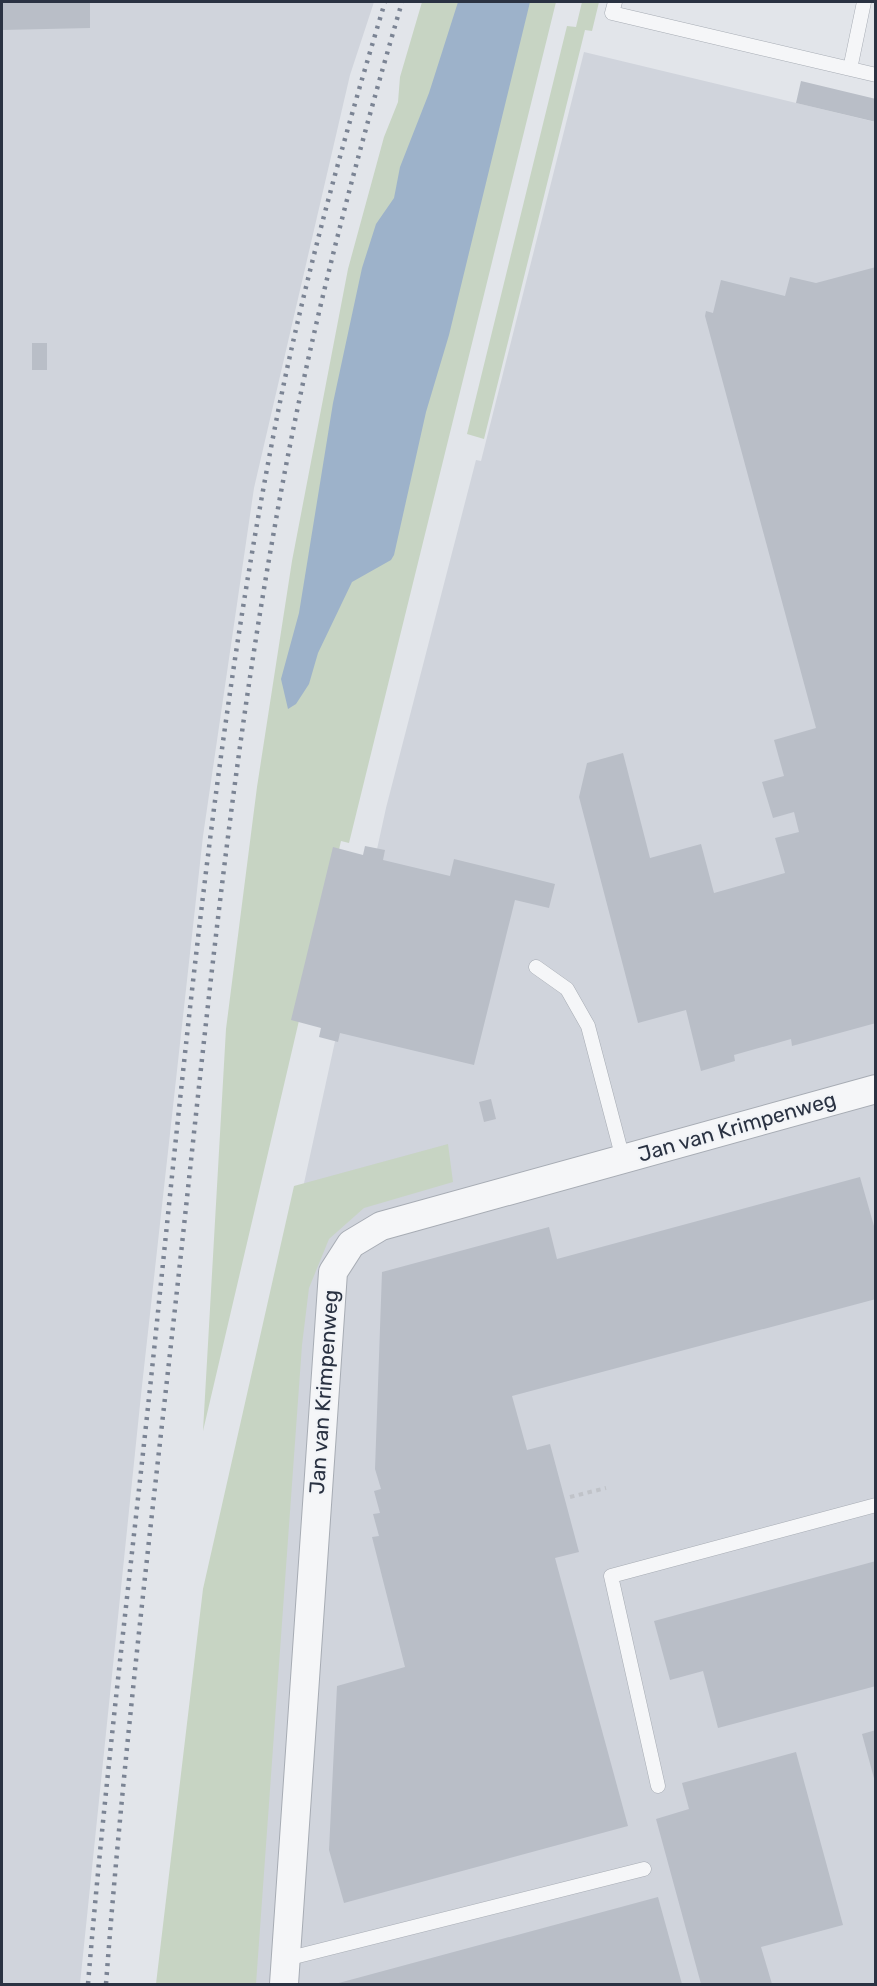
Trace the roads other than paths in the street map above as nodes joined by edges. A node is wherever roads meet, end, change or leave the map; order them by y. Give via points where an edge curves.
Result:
1 (615, 2) edge
2 (864, 2) edge
3 (850, 69) junction
4 (876, 75) edge
5 (536, 967) dead end
6 (875, 1093) edge
7 (623, 1159) junction
8 (876, 1505) edge
9 (658, 1786) dead end
10 (644, 1869) dead end
11 (285, 1972) edge

1 - 3 lane via 612,13
2 - 3 lane
3 - 4 lane
5 - 7 lane via 567,989 588,1026
6 - 7 street, Jan van Krimpenweg
7 - 11 street, Jan van Krimpenweg via 381,1226 351,1244 333,1272
8 - 9 lane via 611,1576
10 - 11 lane

